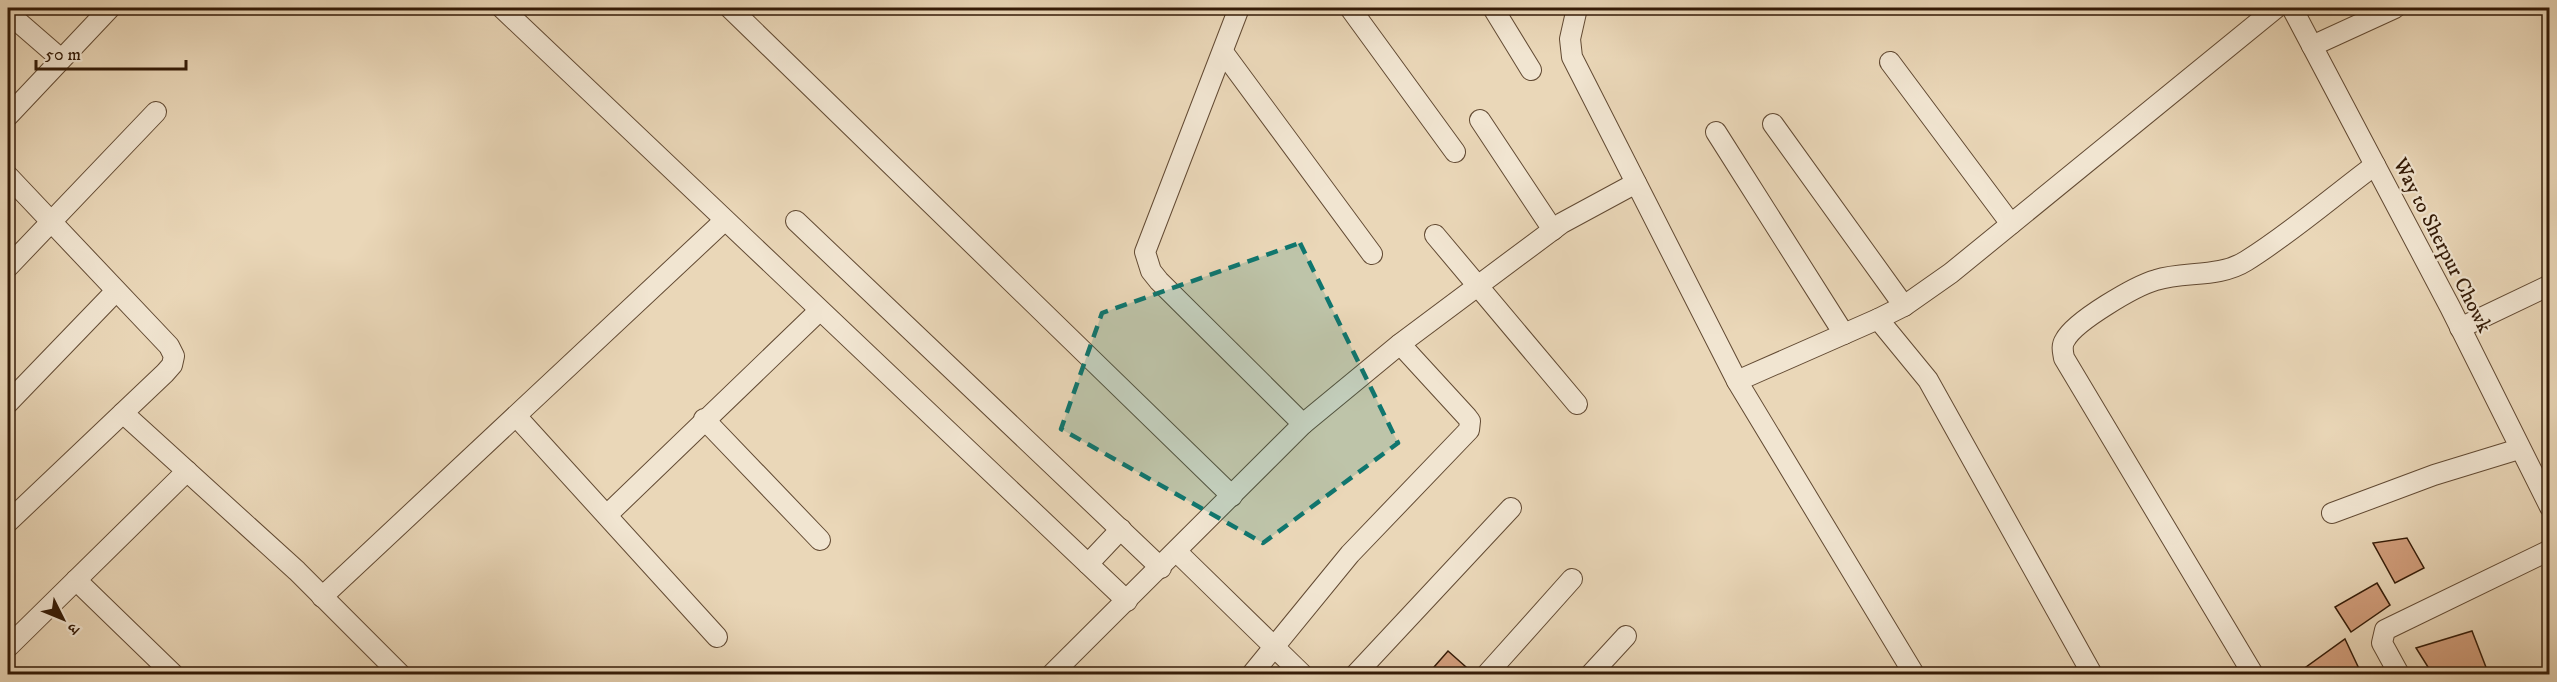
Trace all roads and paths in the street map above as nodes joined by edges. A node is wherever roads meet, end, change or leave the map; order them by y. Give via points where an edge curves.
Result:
1 (110, 8) edge
2 (502, 8) edge
3 (730, 8) edge
4 (1239, 8) edge
5 (1350, 8) edge
6 (1493, 8) edge
7 (1577, 8) edge
8 (2276, 8) edge
9 (2292, 8) edge
10 (2395, 8) edge
11 (8, 13) edge
12 (2312, 46) junction
13 (1223, 52) junction
14 (61, 59) junction
15 (1890, 62) dead end
16 (1531, 70) dead end
17 (156, 112) dead end
18 (8, 116) edge
19 (1480, 120) dead end
20 (1773, 123) dead end
21 (1716, 132) dead end
22 (1455, 152) dead end
23 (2374, 165) junction
24 (8, 176) edge
25 (1636, 183) junction
26 (724, 221) junction
27 (796, 221) dead end
28 (51, 222) junction
29 (2011, 224) junction
30 (1553, 230) junction
31 (1435, 235) dead end
32 (1372, 254) dead end
33 (8, 267) edge
34 (2550, 285) edge
35 (1478, 286) junction
36 (116, 291) junction
37 (1904, 306) junction
38 (819, 311) junction
39 (1878, 320) junction
40 (2460, 328) junction
41 (1844, 334) junction
42 (1400, 344) junction
43 (1737, 381) junction
44 (8, 403) edge
45 (1576, 404) dead end
46 (123, 413) junction
47 (516, 416) junction
48 (705, 419) junction
49 (1303, 424) junction
50 (2519, 449) junction
51 (187, 471) junction
52 (1232, 496) junction
53 (2550, 507) edge
54 (1511, 508) dead end
55 (2332, 513) dead end
56 (607, 515) junction
57 (8, 522) edge
58 (1121, 529) junction
59 (820, 540) dead end
60 (2550, 550) edge
61 (1177, 552) junction
62 (1088, 564) junction
63 (1161, 568) junction
64 (1572, 579) dead end
65 (76, 580) junction
66 (322, 597) junction
67 (1127, 601) junction
68 (1626, 636) dead end
69 (717, 637) dead end
70 (8, 647) edge
71 (1274, 647) junction
72 (173, 675) edge
73 (400, 675) edge
74 (1052, 675) edge
75 (1252, 675) edge
76 (1302, 675) edge
77 (1356, 675) edge
78 (1487, 675) edge
79 (1591, 675) edge
80 (1914, 675) edge
81 (2092, 675) edge
82 (2253, 675) edge
83 (2399, 675) edge

1 - 14 street
2 - 26 street
3 - 52 street
4 - 13 street
5 - 22 street
6 - 16 street
7 - 25 street via 1570,39 1572,57
8 - 29 street
9 - 12 street, Way to Sherpur Chowk
10 - 12 street
11 - 14 street
12 - 23 street, Way to Sherpur Chowk
13 - 32 street
13 - 49 street via 1145,252 1151,271 1159,280
14 - 18 street
15 - 29 street
17 - 28 street
19 - 30 street
20 - 37 street
21 - 41 street
23 - 40 street, Way to Sherpur Chowk
23 - 82 street via 2244,262 2209,273 2156,280 2126,294 2073,331 2062,350
24 - 28 street
25 - 30 street
25 - 43 street
26 - 38 street
26 - 47 street
27 - 58 street
28 - 33 street
28 - 36 street
29 - 37 street
30 - 35 street
31 - 35 street
34 - 40 street
35 - 42 street
35 - 45 street
36 - 44 street
36 - 46 street via 174,356 165,373
37 - 39 street
38 - 48 street
38 - 62 street
39 - 41 street
39 - 81 street via 1928,380
40 - 50 street, Way to Sherpur Chowk
41 - 43 street
42 - 49 street
42 - 71 street via 1467,417 1469,430 1350,554
43 - 80 street
46 - 51 street
46 - 57 street
47 - 56 street
47 - 66 street
48 - 56 street
48 - 59 street
49 - 52 street
50 - 53 street, Way to Sherpur Chowk
50 - 55 street via 2433,475
51 - 65 street
51 - 66 street
52 - 61 street
54 - 77 street
56 - 69 street
58 - 62 street
58 - 63 street
60 - 83 street via 2385,630 2382,643
61 - 63 street
61 - 71 street
62 - 67 street
63 - 67 street
64 - 78 street
65 - 70 street
65 - 72 street
66 - 73 street
67 - 74 street
68 - 79 street
71 - 75 street
71 - 76 street

